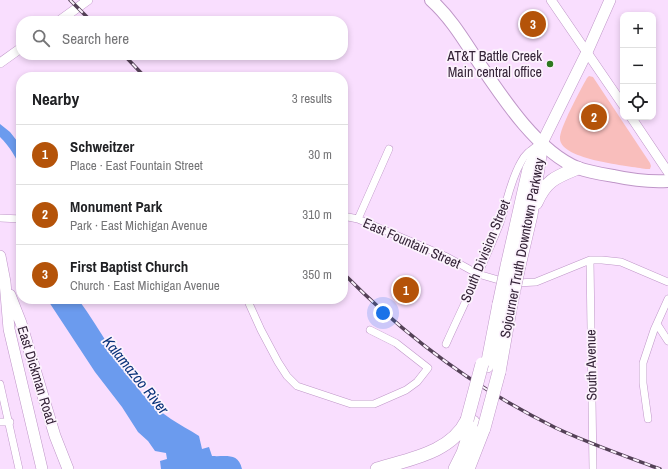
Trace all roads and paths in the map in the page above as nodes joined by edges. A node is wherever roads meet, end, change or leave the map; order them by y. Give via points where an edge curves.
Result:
1 (88, 0) edge
2 (431, 0) edge
3 (551, 0) edge
4 (610, 0) edge
5 (66, 16) edge
6 (16, 52) edge
7 (587, 52) junction
8 (0, 63) edge
9 (620, 101) edge
10 (633, 120) edge
11 (542, 143) junction
12 (389, 149) dead end
13 (578, 168) junction
14 (668, 172) edge
15 (668, 181) edge
16 (531, 215) junction
17 (348, 217) edge
18 (0, 218) edge
19 (16, 219) edge
20 (358, 219) junction
21 (0, 256) edge
22 (590, 260) junction
23 (513, 266) junction
24 (478, 274) junction
25 (5, 282) junction
26 (668, 282) edge
27 (668, 299) edge
28 (248, 304) edge
29 (505, 304) junction
30 (657, 324) junction
31 (370, 330) dead end
32 (668, 341) edge
33 (446, 344) dead end
34 (0, 384) edge
35 (648, 419) dead end
36 (0, 422) edge
37 (10, 422) junction
38 (475, 423) junction
39 (19, 469) edge
40 (42, 469) edge
41 (68, 469) edge
42 (377, 469) edge
43 (455, 469) edge
44 (468, 469) edge
45 (593, 469) edge

1 - 5 street
2 - 11 highway via 449,18 508,104
3 - 7 street
4 - 7 main road
6 - 8 street
7 - 9 street
7 - 11 main road
10 - 14 street
11 - 13 highway via 557,156
11 - 16 highway, Sojourner Truth Downtown Parkway
11 - 23 highway, Sojourner Truth Downtown Parkway via 529,169
11 - 24 street, South Division Street via 527,152 511,182 500,223
12 - 20 street
13 - 15 highway via 629,179
13 - 16 highway via 547,184
16 - 23 highway, Sojourner Truth Downtown Parkway
17 - 20 street, East Fountain Street
18 - 19 street
20 - 24 street, East Fountain Street via 447,257
21 - 25 main road, East Dickman Road
22 - 24 street, East Fountain Street via 536,282 502,281
22 - 26 street via 621,262
22 - 45 street, South Avenue
23 - 29 highway, Sojourner Truth Downtown Parkway, bridge
24 - 33 street, South Division Street
25 - 40 main road, East Dickman Road via 9,329
25 - 41 main road, East Dickman Road
27 - 30 street
28 - 31 street via 278,362 297,386 351,404 374,404 406,390 417,382 428,368 396,342
29 - 38 highway, Sojourner Truth Downtown Parkway via 484,365
29 - 38 highway, Sojourner Truth Downtown Parkway, bridge via 499,372
30 - 32 street
30 - 35 street via 643,363
34 - 37 street
36 - 37 street
37 - 39 street
38 - 42 highway via 461,430 447,444
38 - 43 highway, Sojourner Truth Downtown Parkway
38 - 44 highway, Sojourner Truth Downtown Parkway

